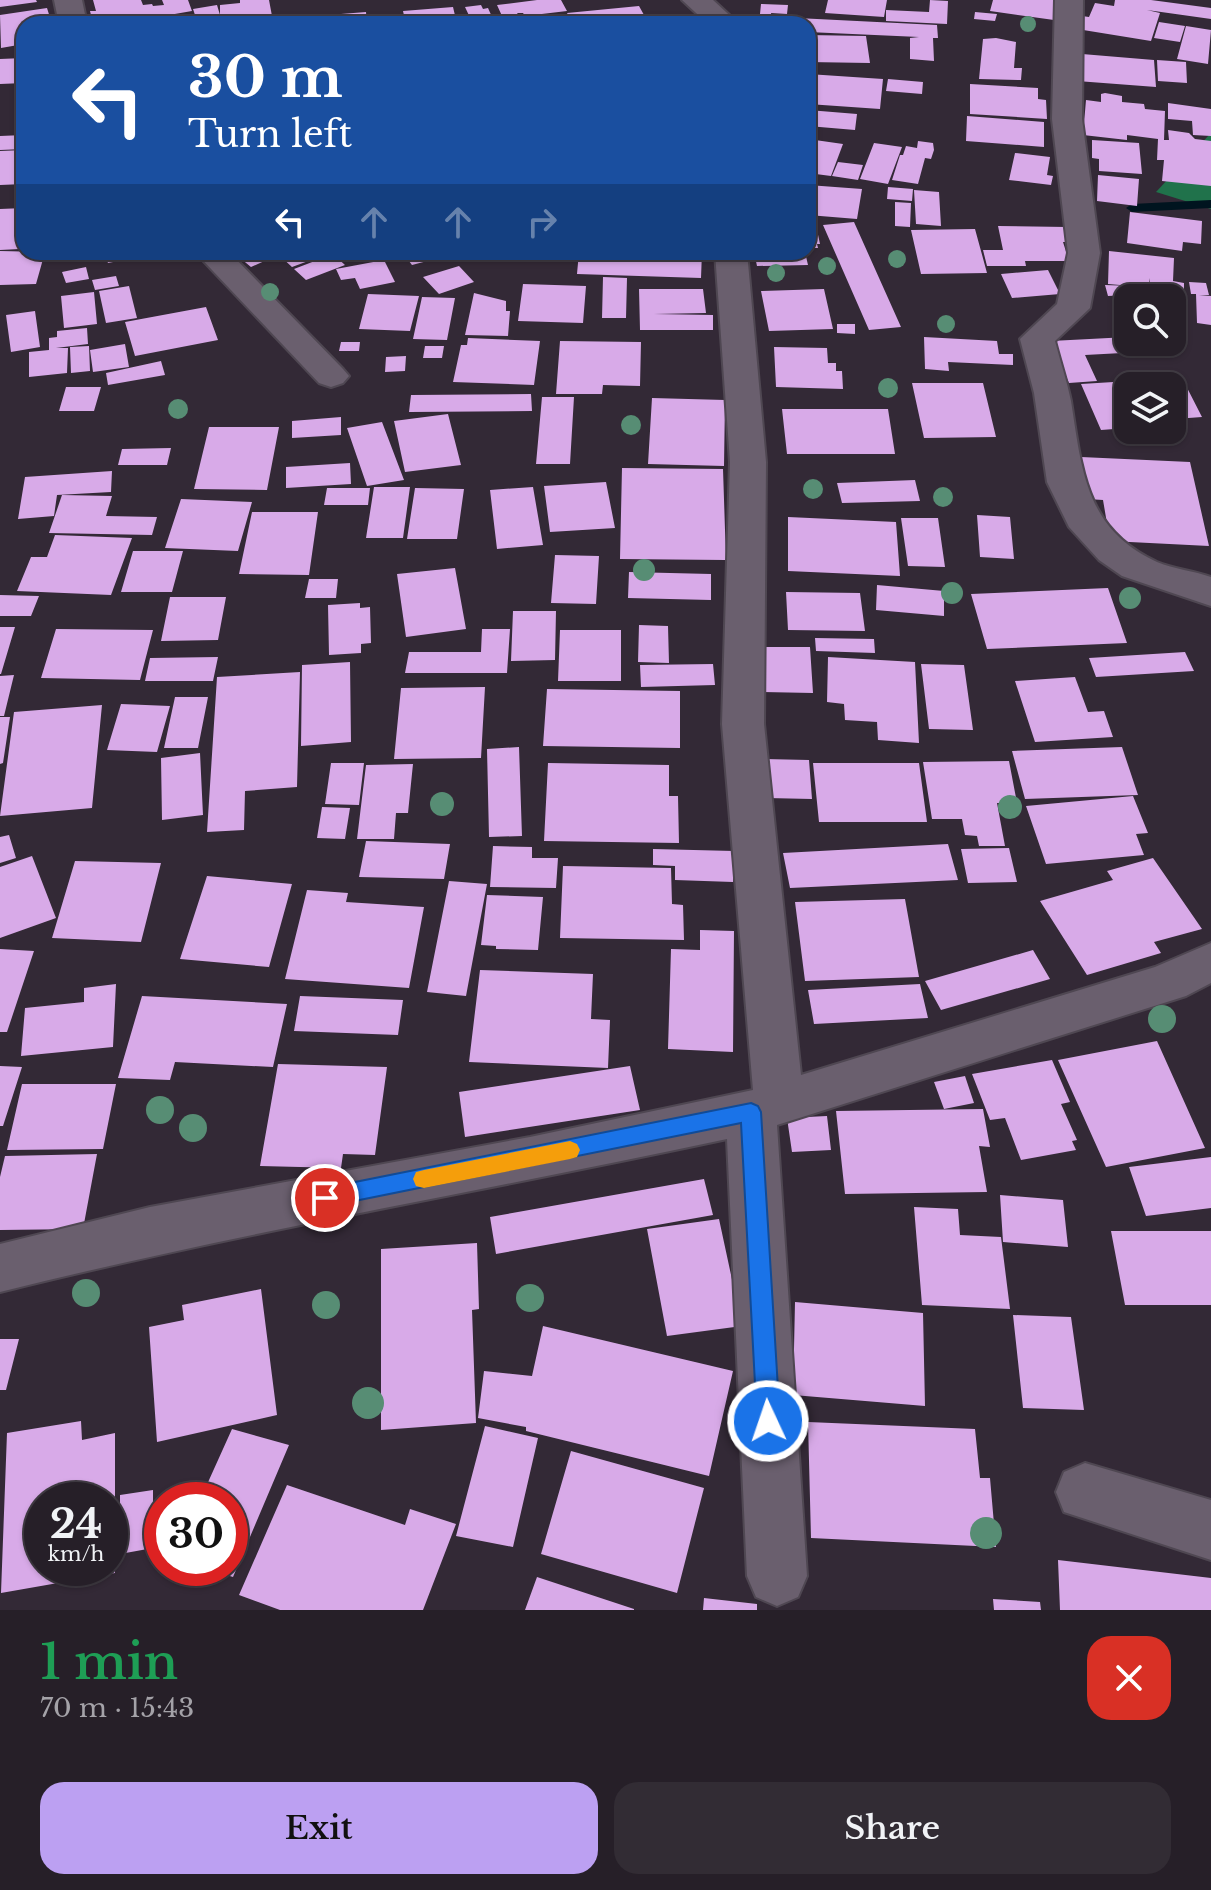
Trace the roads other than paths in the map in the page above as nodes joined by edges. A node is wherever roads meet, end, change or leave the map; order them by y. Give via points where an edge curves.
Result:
1 (696, 0) edge
2 (1069, 0) edge
3 (715, 16) edge
4 (219, 260) edge
5 (732, 260) edge
6 (331, 376) dead end
7 (1211, 593) edge
8 (1211, 962) edge
9 (765, 1107) junction
10 (0, 1268) edge
11 (1085, 1492) dead end
12 (1211, 1530) edge
13 (777, 1576) dead end

1 - 3 street
2 - 7 street via 1067,119 1084,253 1073,308 1037,339 1054,408 1057,449 1074,508 1103,543 1139,569
4 - 6 street
5 - 9 street via 748,462 743,724
8 - 9 street via 1169,982
9 - 10 street via 530,1159 150,1231
9 - 13 street
11 - 12 street

